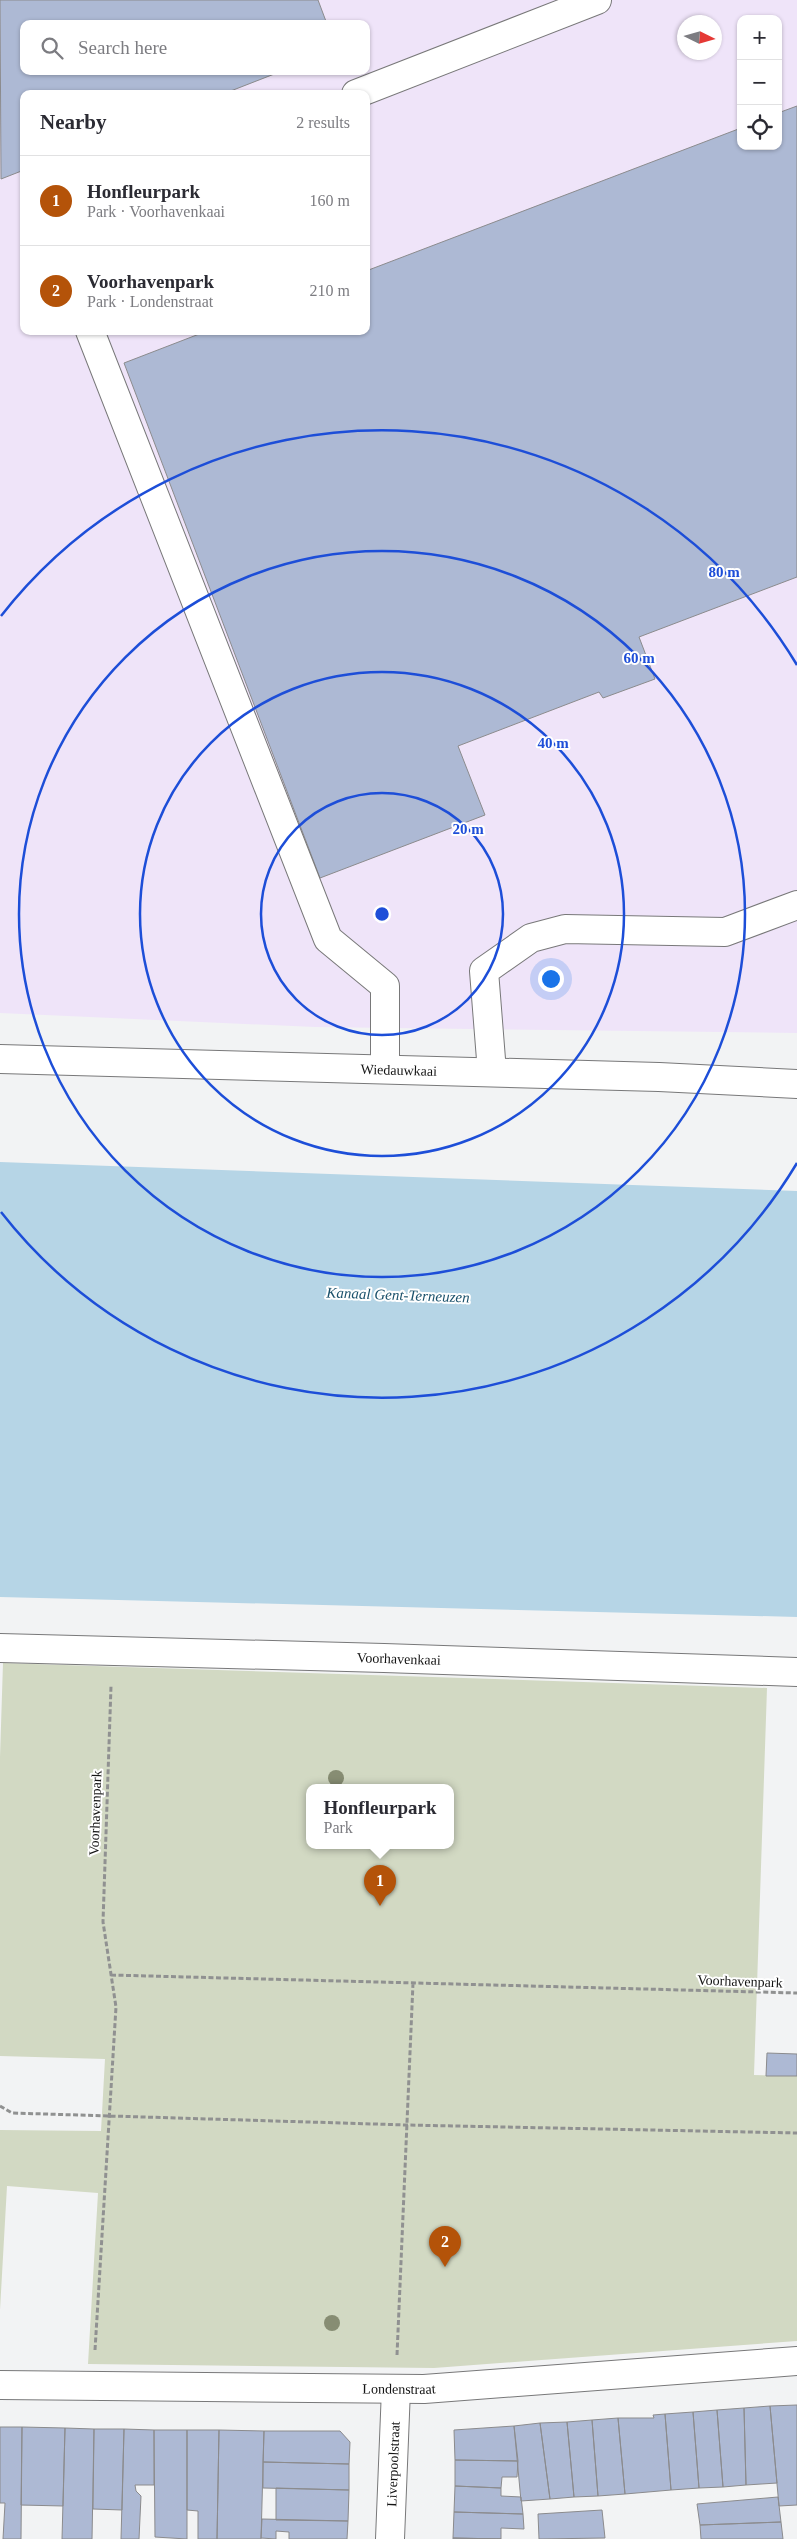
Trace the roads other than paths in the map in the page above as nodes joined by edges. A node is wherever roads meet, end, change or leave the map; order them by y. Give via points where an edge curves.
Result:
1 (597, 0) edge
2 (366, 90) edge
3 (92, 335) edge
4 (797, 905) edge
5 (0, 1059) edge
6 (385, 1069) junction
7 (492, 1072) junction
8 (797, 1084) edge
9 (0, 1648) edge
10 (797, 1672) edge
11 (797, 2361) edge
12 (0, 2385) edge
13 (396, 2389) junction
14 (390, 2539) edge

1 - 2 street
3 - 6 street via 328,939 385,986
4 - 7 street via 725,932 566,929 531,938 484,971
5 - 6 street, Wiedauwkaai
6 - 7 street, Wiedauwkaai
7 - 8 street, Wiedauwkaai
9 - 10 street, Voorhavenkaai
11 - 13 street, Londenstraat
12 - 13 street, Londenstraat
13 - 14 street, Liverpoolstraat

